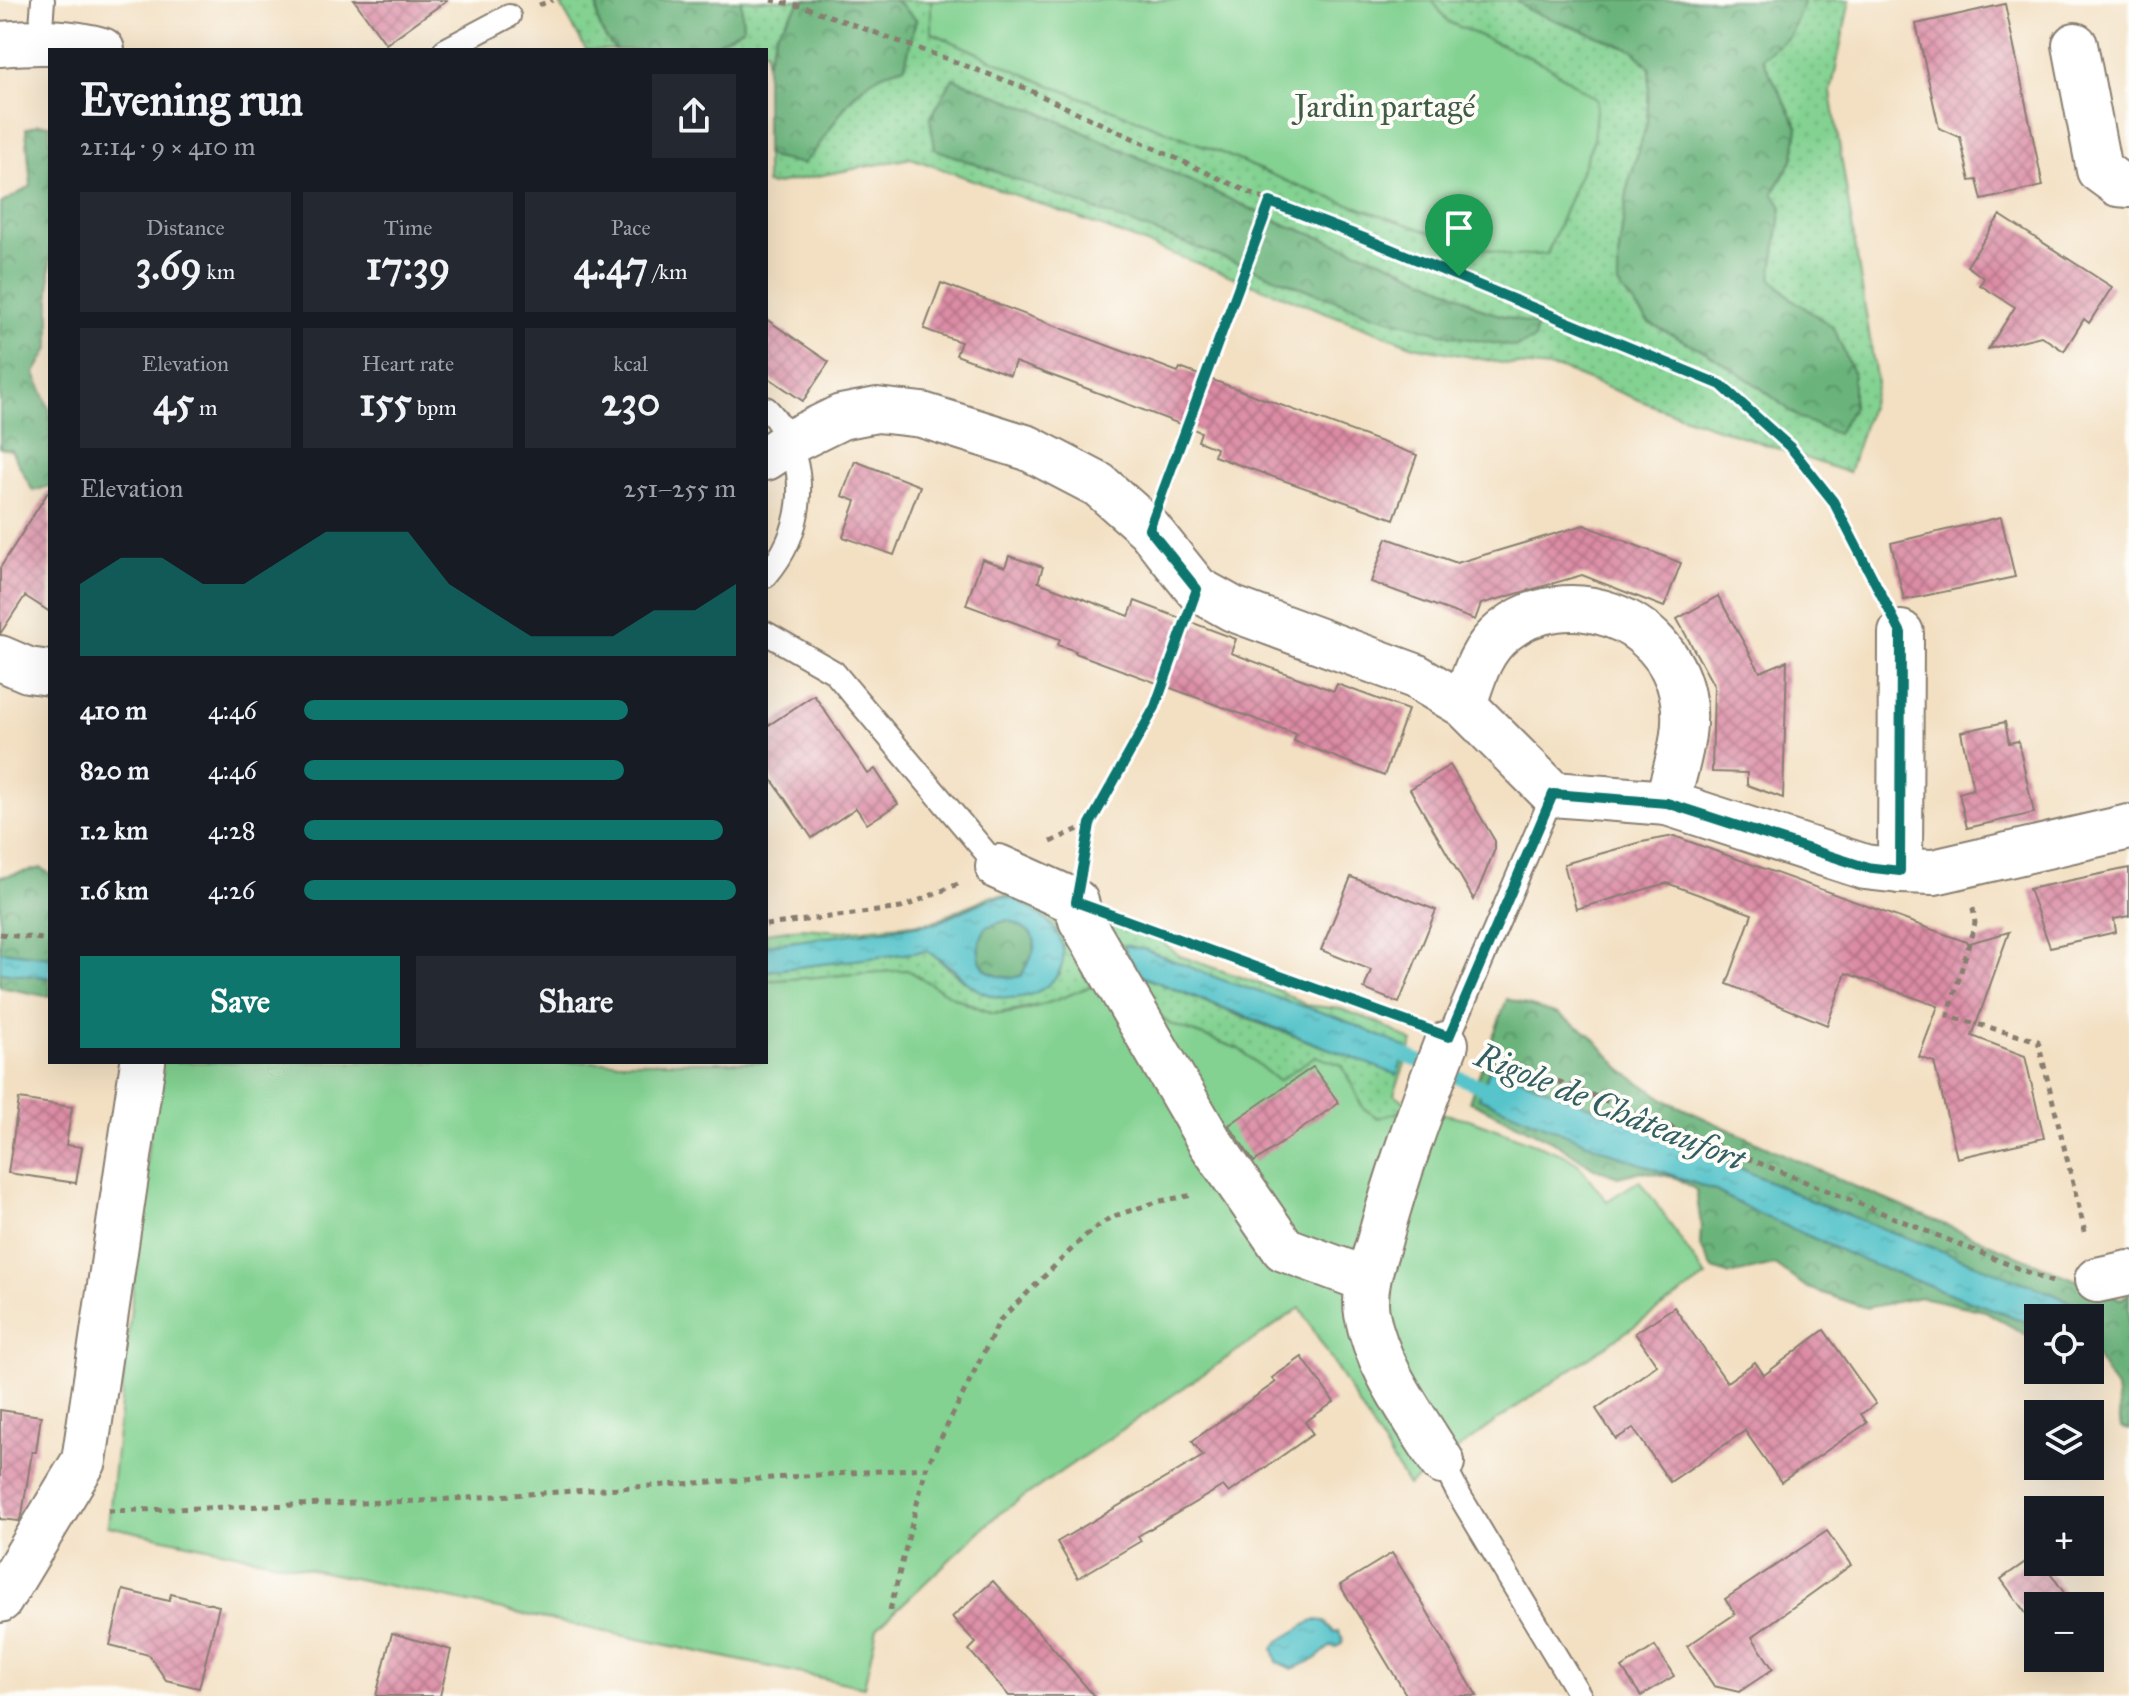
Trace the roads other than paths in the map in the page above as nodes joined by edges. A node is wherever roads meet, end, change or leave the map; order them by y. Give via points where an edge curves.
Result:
1 (509, 16) dead end
2 (28, 28) edge
3 (2075, 45) dead end
4 (96, 48) edge
5 (449, 48) edge
6 (2129, 185) edge
7 (774, 436) edge
8 (768, 573) edge
9 (1901, 633) road end
10 (768, 634) edge
11 (0, 658) edge
12 (48, 673) edge
13 (1464, 705) junction
14 (1553, 794) junction
15 (1667, 803) junction
16 (2129, 827) edge
17 (998, 867) joint
18 (1900, 871) junction
19 (1448, 1040) joint
20 (143, 1064) edge
21 (1368, 1280) junction
22 (1442, 1462) joint
23 (0, 1600) edge
24 (1580, 1696) edge

1 - 5 lane
2 - 4 street
3 - 6 street via 2099,170 2118,184
7 - 8 lane via 798,469 800,498 796,526
7 - 13 street via 877,410 922,415 1028,448 1099,485 1149,529 1197,589 1233,609 1415,676
9 - 18 street
10 - 17 lane via 834,672
11 - 12 street
13 - 14 street
13 - 15 street via 1477,665 1517,623 1559,608 1580,607 1628,621 1660,648 1682,696 1684,722
14 - 15 street
14 - 19 lane
15 - 18 street via 1865,867
16 - 18 street via 1934,872
17 - 21 street via 1079,911 1210,1142 1284,1249
19 - 21 street via 1410,1138
20 - 23 street via 84,1461
21 - 22 street via 1367,1313 1386,1368
22 - 24 lane

